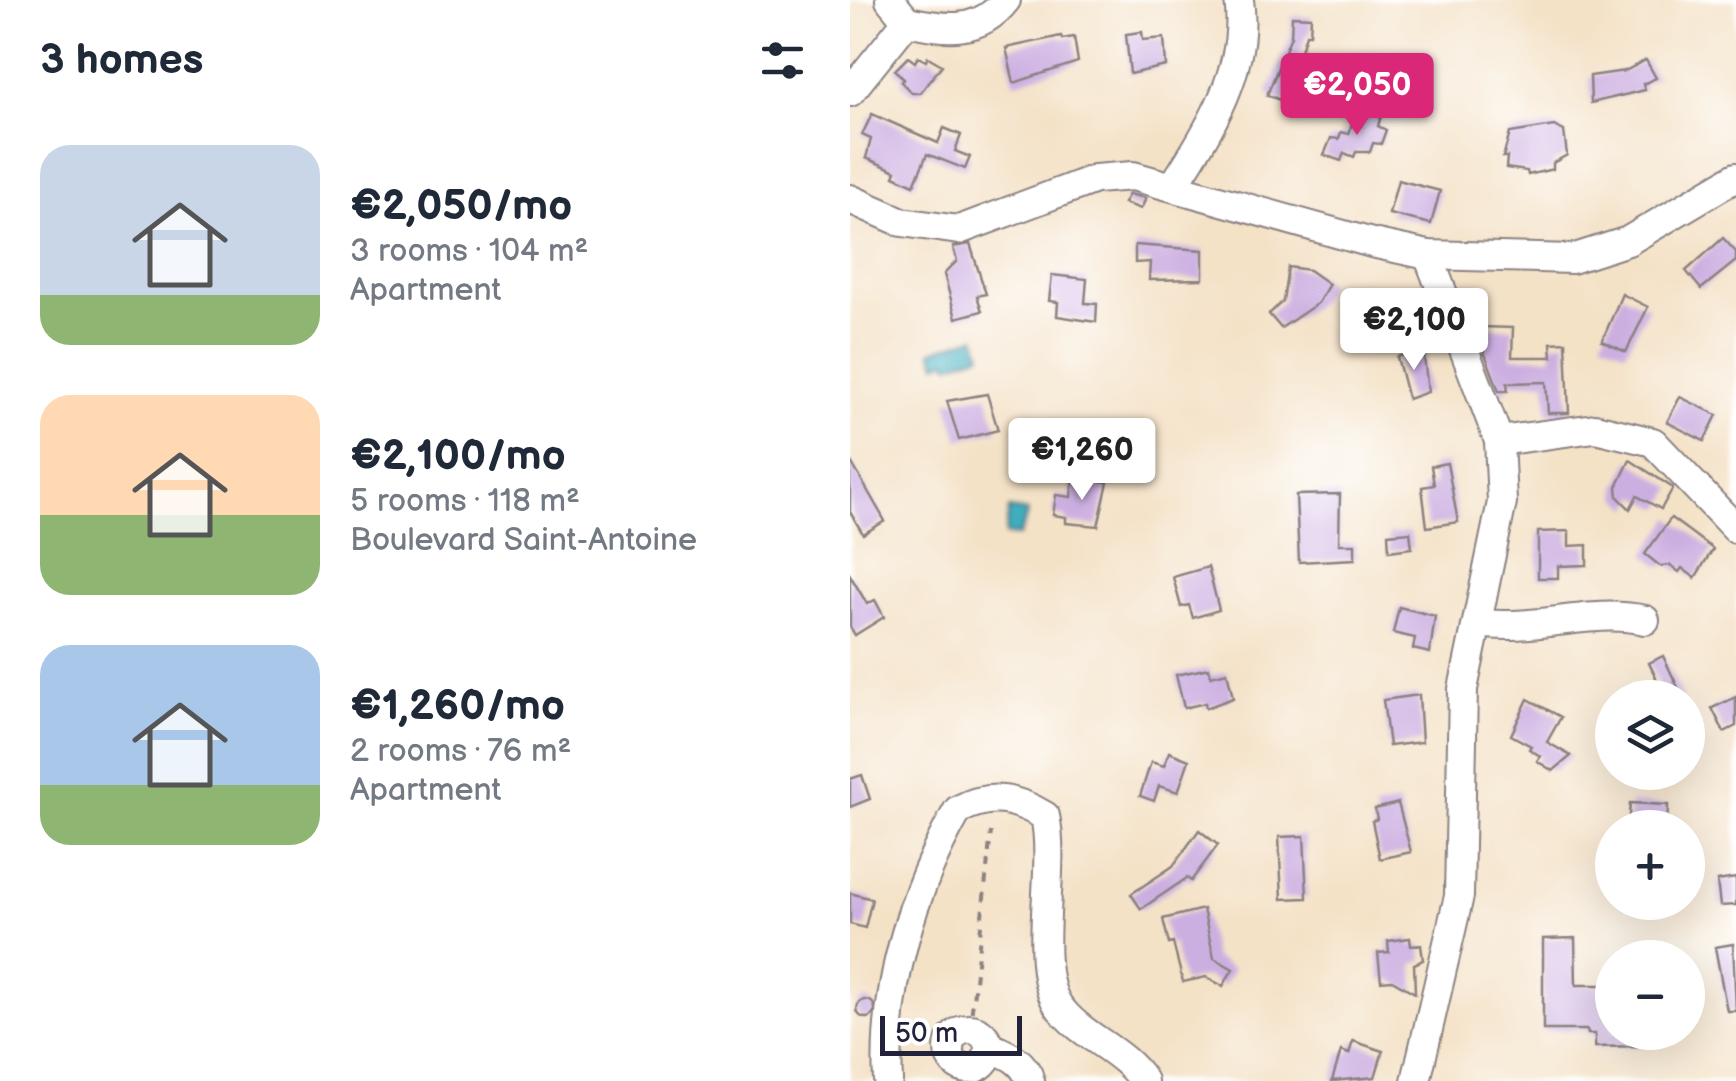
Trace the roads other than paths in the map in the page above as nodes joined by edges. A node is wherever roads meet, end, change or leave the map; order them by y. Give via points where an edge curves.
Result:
1 (1006, 0) edge
2 (1239, 0) edge
3 (896, 6) edge
4 (850, 92) edge
5 (1736, 177) edge
6 (1173, 186) junction
7 (850, 199) edge
8 (1428, 255) junction
9 (1499, 441) junction
10 (1736, 530) edge
11 (1644, 620) dead end
12 (1479, 623) junction
13 (950, 1076) edge
14 (888, 1081) edge
15 (1030, 1081) edge
16 (1143, 1081) edge
17 (1416, 1081) edge

1 - 3 street via 974,26 945,29
2 - 6 street via 1244,30 1237,58 1218,108
3 - 4 street
5 - 8 street via 1628,241 1572,260
6 - 7 street via 1133,176 1094,179 959,230 902,222
6 - 8 street
8 - 9 street
9 - 10 street via 1595,428 1653,442
9 - 12 street via 1502,502
11 - 12 street via 1622,615
12 - 17 street via 1463,688 1460,896
13 - 15 street via 986,1060 980,1038 1009,1054
14 - 16 street via 885,1036 898,965 937,846 958,810 997,798 1022,802 1045,816 1050,892 1044,969 1056,1002 1078,1029

